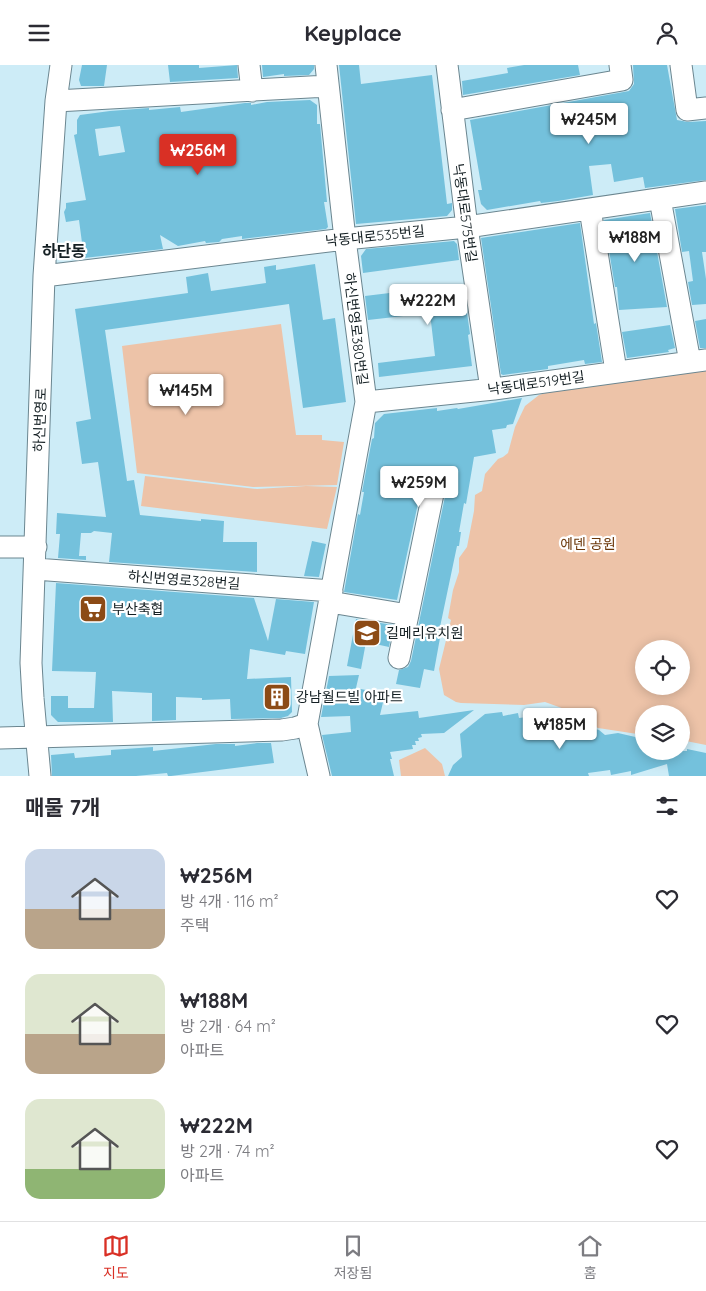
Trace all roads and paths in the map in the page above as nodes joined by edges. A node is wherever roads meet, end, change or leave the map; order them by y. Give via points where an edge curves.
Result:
1 (61, 65) edge
2 (249, 65) edge
3 (326, 65) edge
4 (449, 65) edge
5 (620, 65) edge
6 (681, 65) edge
7 (328, 87) junction
8 (252, 91) junction
9 (56, 101) junction
10 (706, 108) edge
11 (452, 111) junction
12 (706, 192) edge
13 (660, 199) junction
14 (590, 209) junction
15 (467, 227) junction
16 (345, 239) junction
17 (44, 276) junction
18 (698, 361) edge
19 (616, 371) junction
20 (491, 389) junction
21 (366, 402) junction
22 (436, 479) dead end
23 (0, 547) edge
24 (36, 547) junction
25 (35, 569) junction
26 (331, 596) junction
27 (408, 615) junction
28 (399, 659) dead end
29 (307, 724) junction
30 (36, 736) junction
31 (0, 738) edge
32 (40, 776) edge
33 (319, 776) edge

1 - 9 street, 하신번영로
2 - 8 street
3 - 7 street, 하신번영로380번길
4 - 11 street, 낙동대로575번길
5 - 11 street via 622,80
6 - 10 street via 687,110
7 - 8 street
7 - 16 street, 하신번영로380번길
8 - 9 street
9 - 17 street, 하신번영로
11 - 15 street, 낙동대로575번길
12 - 13 street, 낙동대로535번길
13 - 14 street, 낙동대로535번길
13 - 18 street
14 - 15 street, 낙동대로535번길
14 - 19 street
15 - 16 street, 낙동대로535번길
15 - 20 street, 낙동대로575번길
16 - 17 street, 낙동대로535번길
16 - 21 street, 하신번영로380번길
17 - 24 street, 하신번영로
18 - 19 street, 낙동대로519번길
19 - 20 street, 낙동대로519번길
20 - 21 street, 낙동대로519번길
21 - 26 street, 하신번영로380번길
22 - 27 street
23 - 24 street
24 - 25 street, 하신번영로
25 - 26 street, 하신번영로328번길
25 - 30 street, 하신번영로 via 32,663
26 - 27 street, 하신번영로328번길
26 - 29 street, 하신번영로380번길
27 - 28 street
29 - 30 street via 282,730
29 - 33 street, 하신번영로380번길
30 - 31 street
30 - 32 street, 하신번영로

